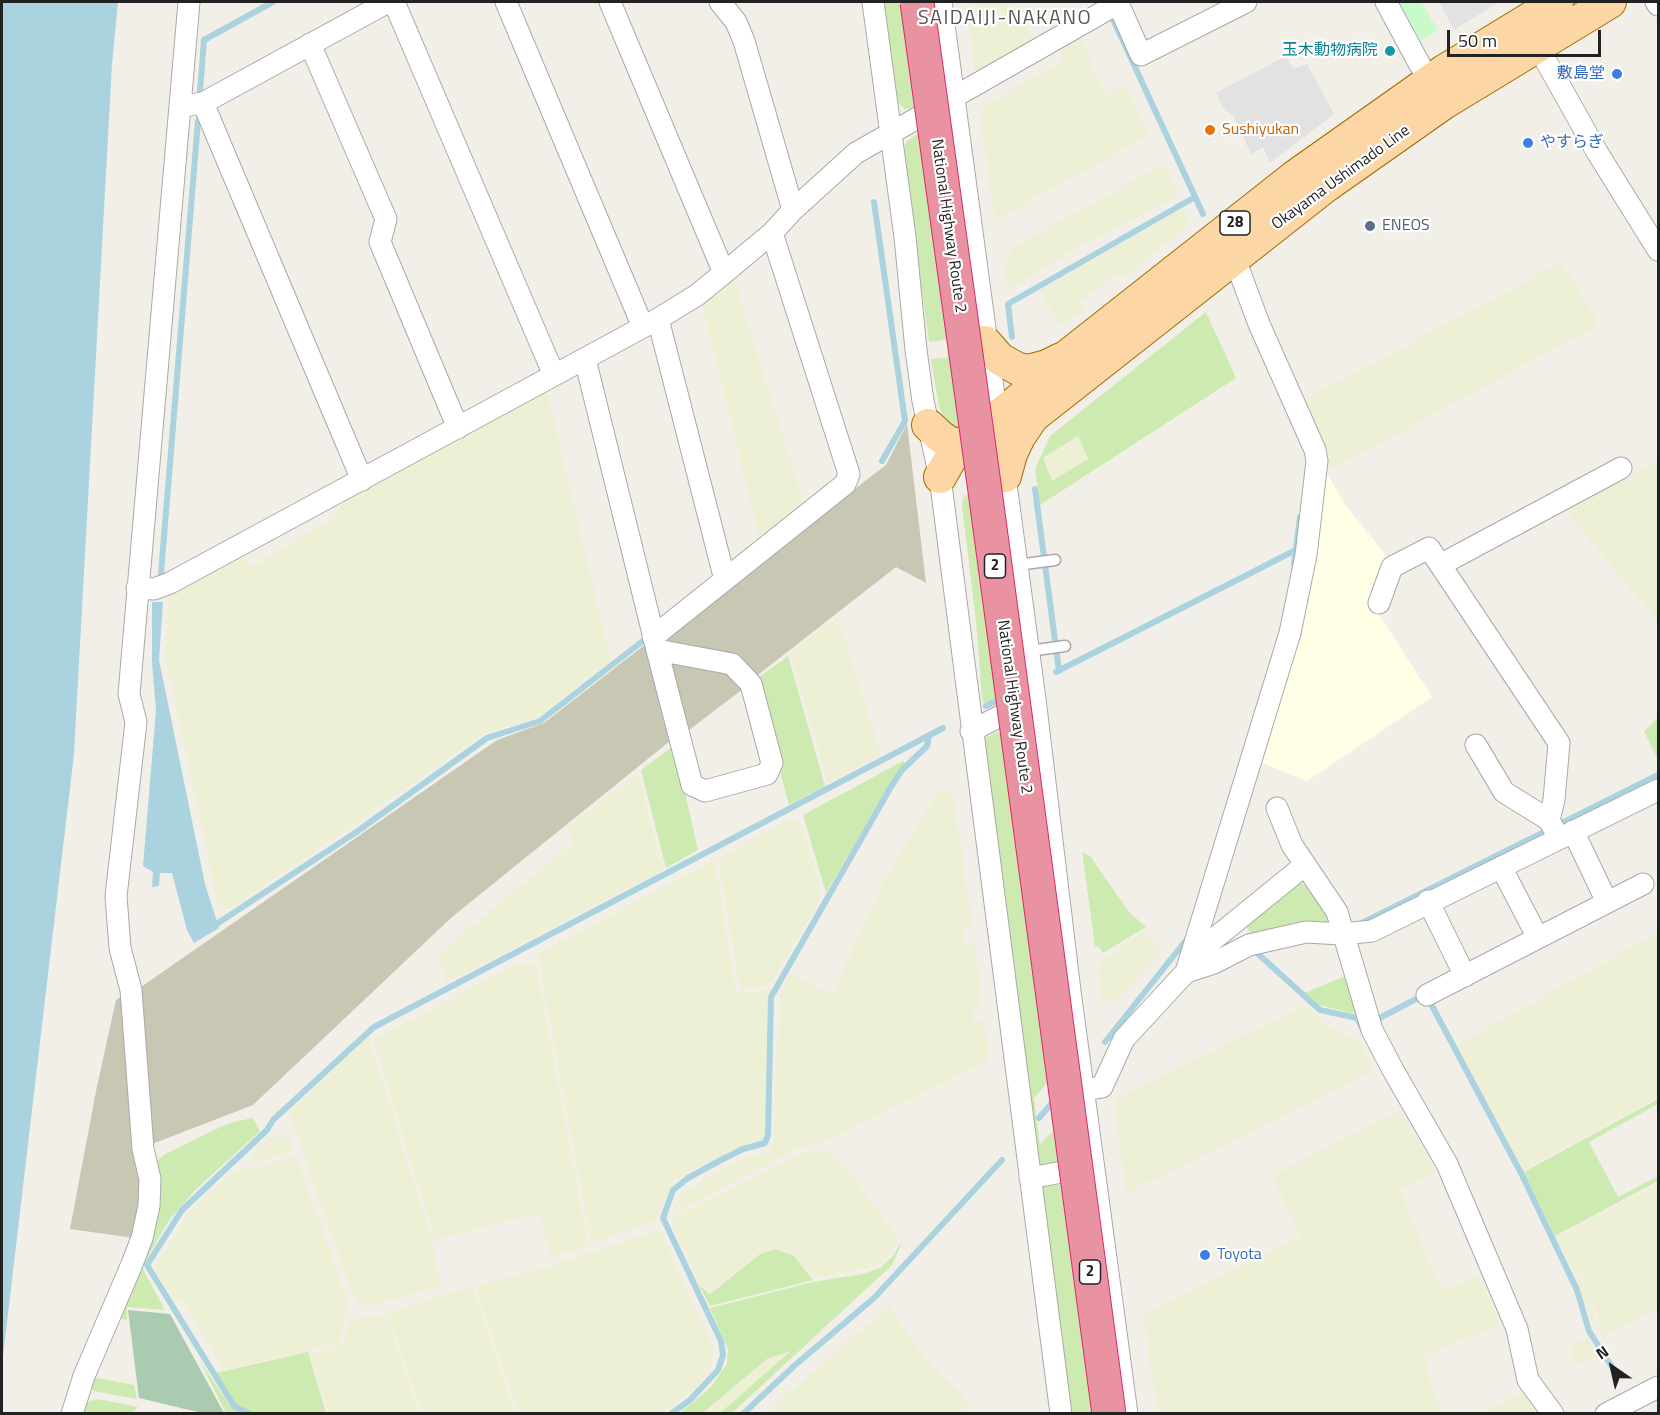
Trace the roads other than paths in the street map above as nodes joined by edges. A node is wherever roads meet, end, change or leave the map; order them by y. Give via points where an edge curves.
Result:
1 (189, 2) edge
2 (388, 2) edge
3 (394, 2) edge
4 (506, 2) edge
5 (610, 2) edge
6 (720, 2) edge
7 (873, 2) edge
8 (917, 2) edge
9 (941, 2) edge
10 (1246, 2) edge
11 (1386, 2) edge
12 (1557, 2) edge
13 (1610, 2) edge
14 (1113, 6) edge
15 (310, 44) junction
16 (1537, 45) junction
17 (1437, 92) junction
18 (955, 98) junction
19 (203, 103) junction
20 (180, 106) junction
21 (890, 133) junction
22 (793, 210) junction
23 (772, 233) junction
24 (1659, 250) edge
25 (1219, 253) junction
26 (724, 273) junction
27 (650, 323) junction
28 (985, 342) junction
29 (1067, 356) junction
30 (585, 359) junction
31 (554, 375) junction
32 (1035, 415) junction
33 (928, 425) junction
34 (998, 426) junction
35 (458, 428) junction
36 (962, 445) junction
37 (1621, 468) dead end
38 (1005, 476) junction
39 (940, 477) junction
40 (362, 480) junction
41 (1048, 561) dead end
42 (1017, 565) junction
43 (1440, 565) junction
44 (725, 580) junction
45 (137, 588) junction
46 (1379, 603) dead end
47 (655, 644) junction
48 (1059, 647) dead end
49 (1029, 651) junction
50 (1035, 699) junction
51 (971, 731) junction
52 (1476, 745) dead end
53 (1659, 790) edge
54 (1277, 808) dead end
55 (1558, 829) junction
56 (1305, 865) junction
57 (1501, 867) junction
58 (1643, 884) dead end
59 (1428, 901) junction
60 (1607, 902) junction
61 (1342, 934) junction
62 (1538, 938) junction
63 (1184, 971) junction
64 (1465, 976) junction
65 (1427, 995) dead end
66 (1084, 1090) junction
67 (1094, 1166) junction
68 (1030, 1178) junction
69 (1659, 1387) edge
70 (72, 1413) edge
71 (1060, 1413) edge
72 (1109, 1413) edge
73 (1127, 1413) edge
74 (1553, 1413) edge
75 (1606, 1413) edge

1 - 20 street
2 - 15 street
3 - 31 street
4 - 27 street
5 - 26 street
6 - 22 street via 736,22 744,41
7 - 21 street
8 - 72 highway, National Highway Route 2 / 2, bridge
9 - 18 street
10 - 14 street via 1141,55
11 - 17 street
12 - 17 main road, Okayama Ushimado Line / 28
13 - 16 main road, Okayama Ushimado Line / 28
14 - 18 street
15 - 19 street
15 - 35 street via 386,219 380,242
16 - 17 main road, Okayama Ushimado Line / 28
16 - 24 street via 1597,152
17 - 25 main road, Okayama Ushimado Line / 28 via 1326,186
18 - 21 street
18 - 28 street
19 - 20 street
19 - 40 street
20 - 45 street
21 - 22 street via 856,153
21 - 33 street
22 - 23 street
23 - 26 street
23 - 44 street via 849,474 845,484
25 - 29 main road, Okayama Ushimado Line / 28
25 - 32 main road, Okayama Ushimado Line / 28
25 - 63 street via 1259,324 1317,461 1306,555 1290,633
26 - 27 street via 697,295
27 - 30 street
27 - 44 street
28 - 29 main road via 1007,365 1028,371
28 - 34 street
29 - 34 main road, Okayama Ushimado Line / 28
30 - 31 street
30 - 47 street
31 - 35 street
32 - 34 main road, Okayama Ushimado Line / 28
32 - 38 main road via 1019,437
33 - 36 main road via 953,445
33 - 39 street
34 - 36 main road, Okayama Ushimado Line / 28
34 - 38 street
35 - 40 street
36 - 39 main road, Okayama Ushimado Line / 28
37 - 43 street
38 - 42 street
39 - 51 street
40 - 45 street via 170,583 154,589
41 - 42 lane
42 - 49 street
43 - 46 street via 1429,548 1392,567
43 - 55 street via 1559,743 1554,800
44 - 47 street
45 - 70 street via 129,694 136,722 116,896 120,948 131,990 143,1149 150,1179 149,1206 135,1256
47 - 47 street via 692,785 705,791 767,774 772,763 751,684 732,664
48 - 49 lane
49 - 50 street
50 - 51 street
50 - 66 street
51 - 68 street
52 - 55 street via 1504,792
53 - 55 street
54 - 56 street
55 - 57 street
55 - 60 street
56 - 61 street via 1336,912
56 - 63 street via 1209,943
57 - 59 street
57 - 62 street
58 - 60 street
59 - 61 street via 1372,931
59 - 64 street
60 - 62 street
61 - 63 street via 1306,932 1249,945 1214,963
61 - 74 street via 1372,1030 1448,1164 1516,1329 1528,1380
62 - 64 street
63 - 66 street via 1124,1039 1102,1088
64 - 65 street
66 - 67 street
67 - 68 street
67 - 73 street
68 - 71 street
69 - 75 street

